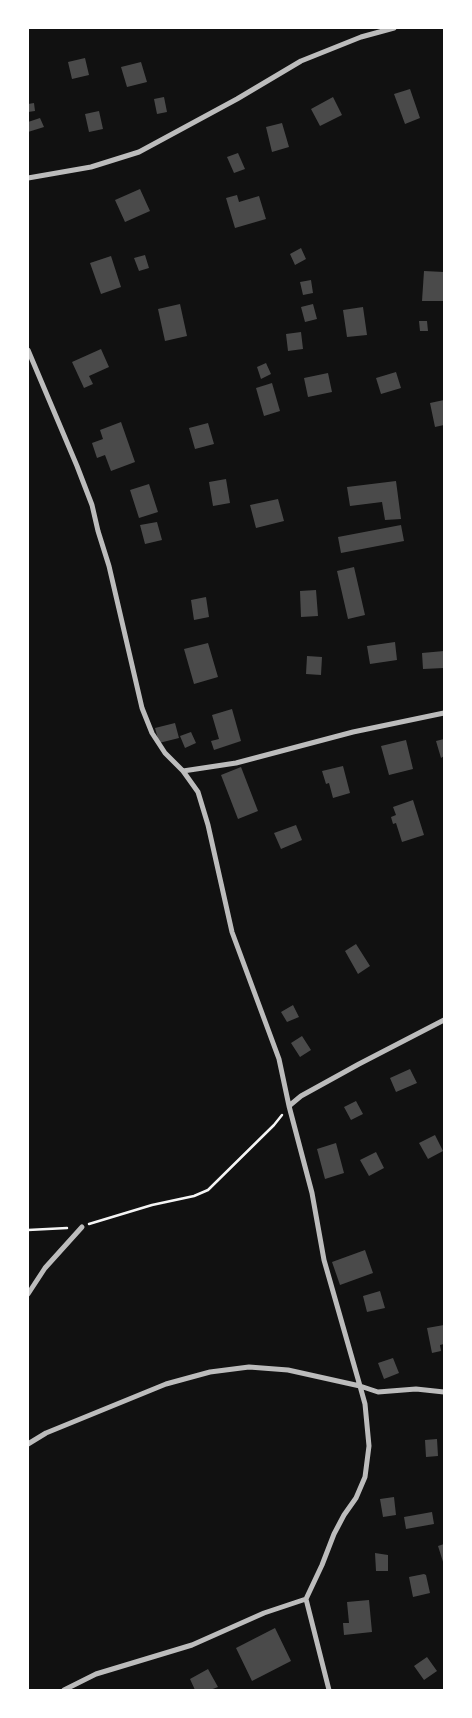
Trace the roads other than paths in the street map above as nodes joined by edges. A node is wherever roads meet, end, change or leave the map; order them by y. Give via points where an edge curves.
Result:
1 (394, 28) edge
2 (386, 29) edge
3 (28, 178) edge
4 (28, 350) edge
5 (444, 713) edge
6 (183, 771) junction
7 (444, 1020) edge
8 (289, 1106) junction
9 (82, 1227) road end
10 (28, 1294) edge
11 (360, 1386) junction
12 (444, 1392) edge
13 (28, 1444) edge
14 (306, 1599) junction
15 (64, 1690) edge
16 (330, 1690) edge

1 - 2 street
2 - 3 street via 301,61 139,152 91,167
4 - 6 street via 92,506 142,708 165,753
5 - 6 street via 353,732 236,763
6 - 8 street via 198,792 232,932 279,1059
7 - 8 street via 301,1096
8 - 11 street via 312,1193 324,1260
9 - 10 street via 44,1268
11 - 12 street via 378,1392 416,1389
11 - 13 street via 288,1370 249,1367 210,1372 166,1384 46,1433
11 - 14 street via 369,1446 365,1477 334,1534
14 - 15 street via 264,1613 192,1645 96,1674
14 - 16 street

